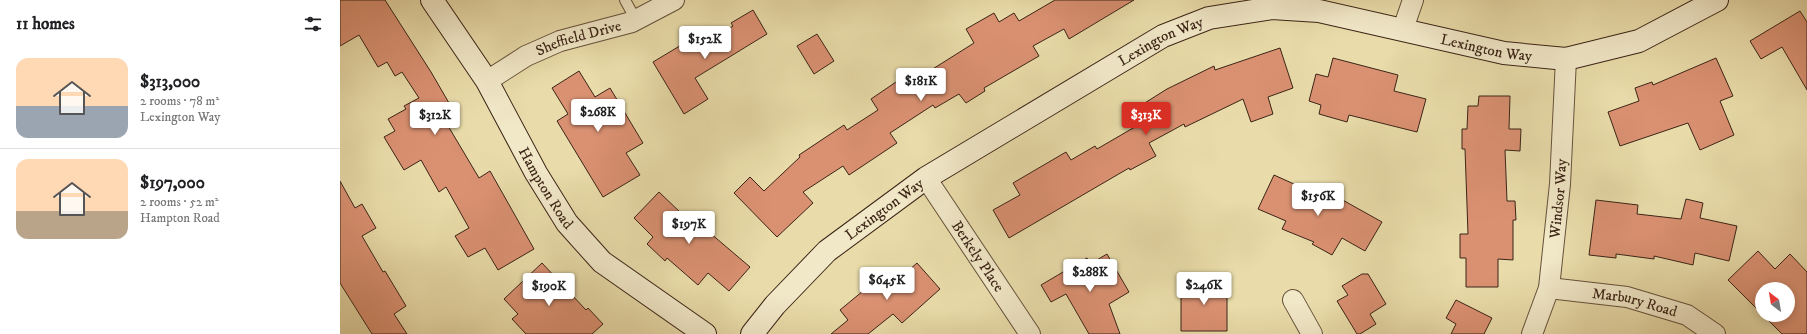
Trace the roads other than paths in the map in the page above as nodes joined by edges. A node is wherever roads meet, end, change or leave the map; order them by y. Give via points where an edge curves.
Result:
1 (432, 0) edge
2 (625, 0) edge
3 (674, 0) edge
4 (1413, 0) edge
5 (1717, 0) edge
6 (636, 20) junction
7 (1403, 29) junction
8 (1566, 59) junction
9 (487, 82) junction
10 (926, 178) junction
11 (1548, 288) junction
12 (1293, 300) dead end
13 (705, 334) edge
14 (752, 334) edge
15 (1030, 334) edge
16 (1312, 334) edge
17 (1532, 334) edge
18 (1715, 334) edge

1 - 9 street, Hampton Road
2 - 6 lane
3 - 6 street, Sheffield Drive
4 - 7 street
5 - 8 street, Lexington Way via 1639,41
6 - 9 street, Sheffield Drive via 560,41 526,56
7 - 8 street, Lexington Way via 1504,53
7 - 10 street, Lexington Way via 1319,11 1280,8 1209,18 1163,36
8 - 11 street, Windsor Way via 1560,184
9 - 13 street, Hampton Road via 536,173 567,223 602,262
10 - 14 street, Lexington Way via 827,251 775,305
10 - 15 street, Berkely Place
11 - 17 street, Windsor Way
11 - 18 street, Marbury Road via 1627,297 1687,315
12 - 16 street

